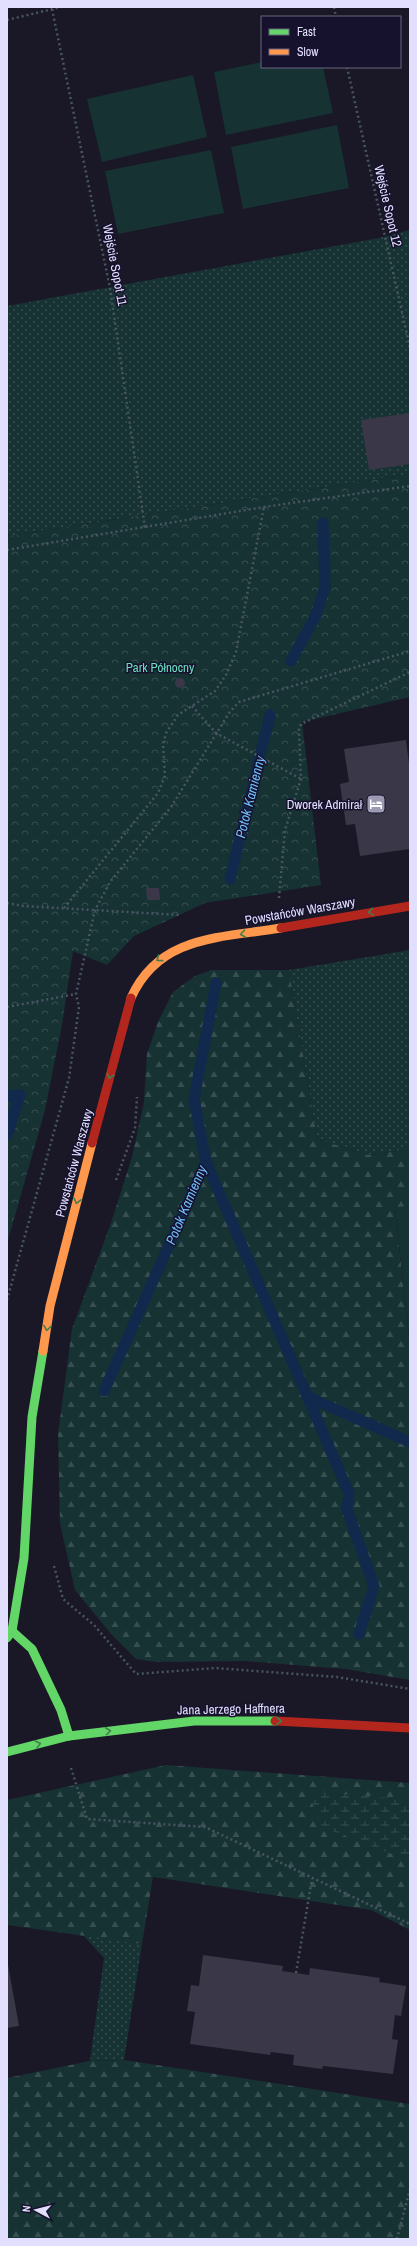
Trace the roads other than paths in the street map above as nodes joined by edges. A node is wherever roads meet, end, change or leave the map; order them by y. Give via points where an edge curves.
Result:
1 (410, 906) edge
2 (9, 1634) edge
3 (410, 1728) edge
4 (69, 1736) junction
5 (7, 1752) edge

1 -> 2 street, Powstańców Warszawy via 194,942 156,960 133,990 50,1306 32,1417 24,1558
2 - 4 street via 32,1649 61,1710
4 -> 3 street, Jana Jerzego Haffnera via 194,1720 283,1721
5 -> 4 street, Jana Jerzego Haffnera

